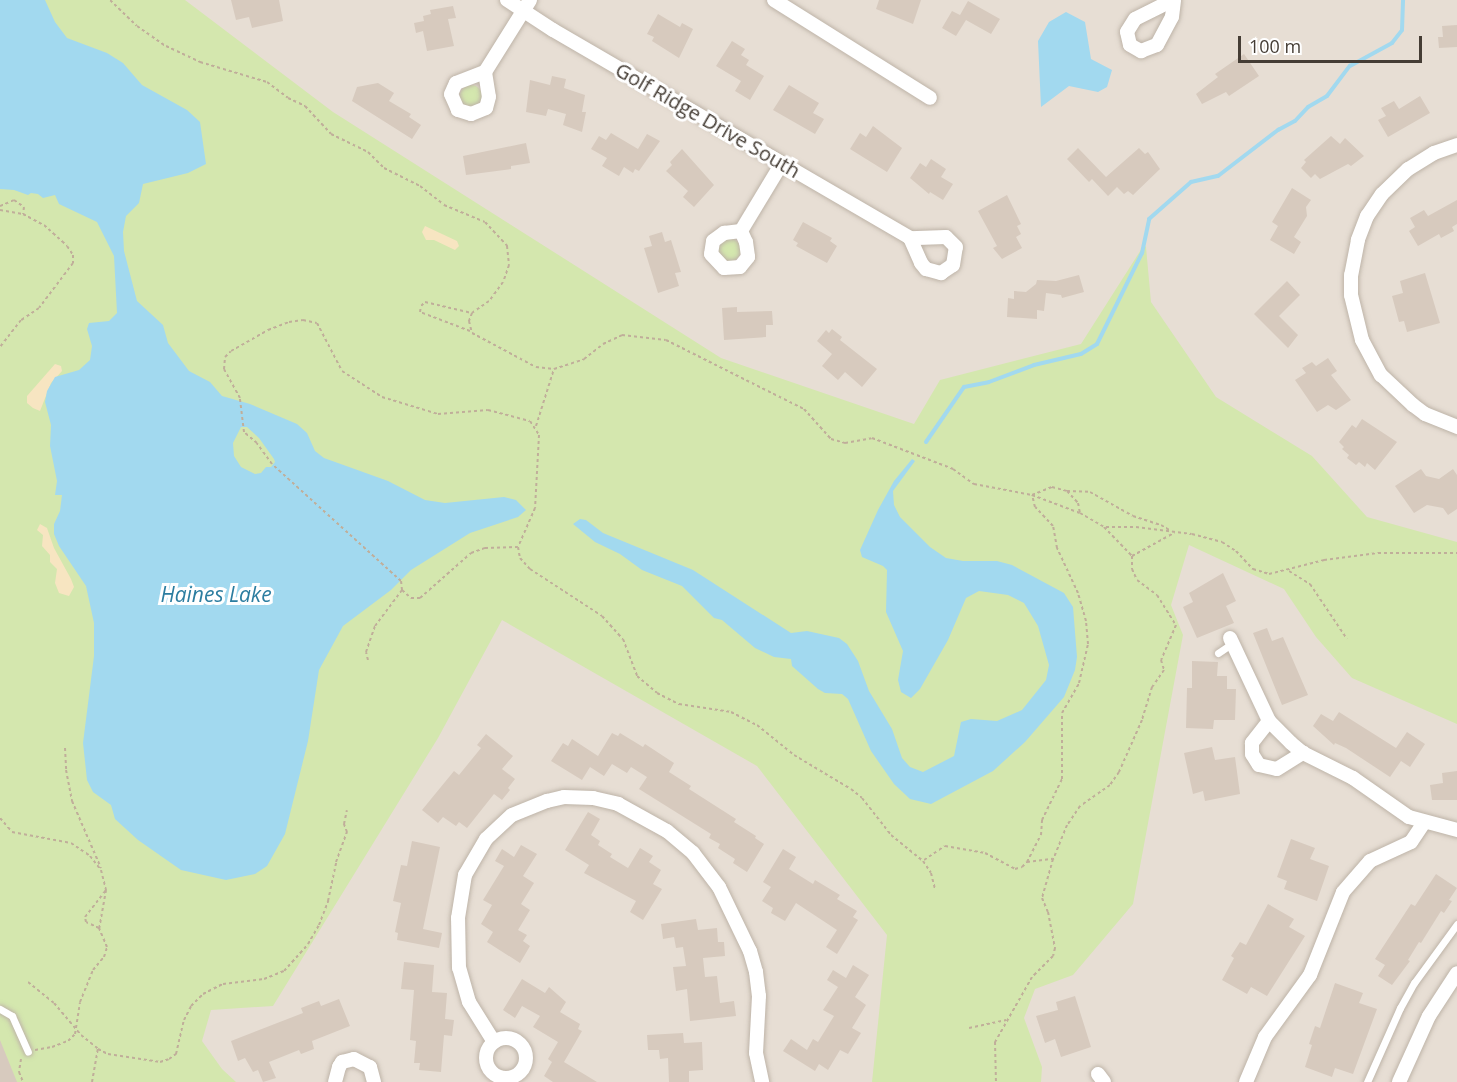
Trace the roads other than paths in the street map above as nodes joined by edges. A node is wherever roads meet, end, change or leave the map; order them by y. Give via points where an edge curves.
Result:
1 (507, 0) edge
2 (774, 0) edge
3 (526, 5) edge
4 (485, 72) dead end
5 (930, 98) dead end
6 (1457, 145) edge
7 (782, 163) junction
8 (741, 231) dead end
9 (910, 238) dead end
10 (1457, 427) edge
11 (1232, 641) joint
12 (1218, 653) dead end
13 (1269, 721) junction
14 (1303, 753) junction
15 (1424, 823) junction
16 (1457, 830) edge
17 (1457, 924) edge
18 (1457, 973) edge
19 (0, 1009) edge
20 (494, 1042) dead end
21 (28, 1052) road end
22 (335, 1082) edge
23 (374, 1082) edge
24 (762, 1082) edge
25 (1245, 1082) edge
26 (1367, 1082) edge
27 (1400, 1082) edge

1 - 3 street, Golf Ridge Drive South
2 - 5 street
3 - 4 street
3 - 7 street, Golf Ridge Drive South
6 - 10 street via 1408,169 1382,194 1367,216 1358,240 1351,295 1362,340 1381,375 1425,414
7 - 8 street
7 - 9 street, Golf Ridge Drive South
11 - 12 lane
11 - 13 street
13 - 14 street
13 - 14 street via 1252,743 1252,754 1259,765 1277,769
14 - 15 street via 1346,774 1397,810
15 - 16 street
15 - 25 street via 1411,842 1370,861 1343,892 1310,975 1265,1037
17 - 26 lane via 1414,983
18 - 27 street via 1429,1016
19 - 21 lane via 12,1016
20 - 24 street via 469,1002 459,968 459,911 465,875 486,839 520,811 564,797 593,798 629,809 666,831 693,853 719,887 756,972 759,996 755,1041
22 - 23 street via 342,1062 354,1059 370,1067

